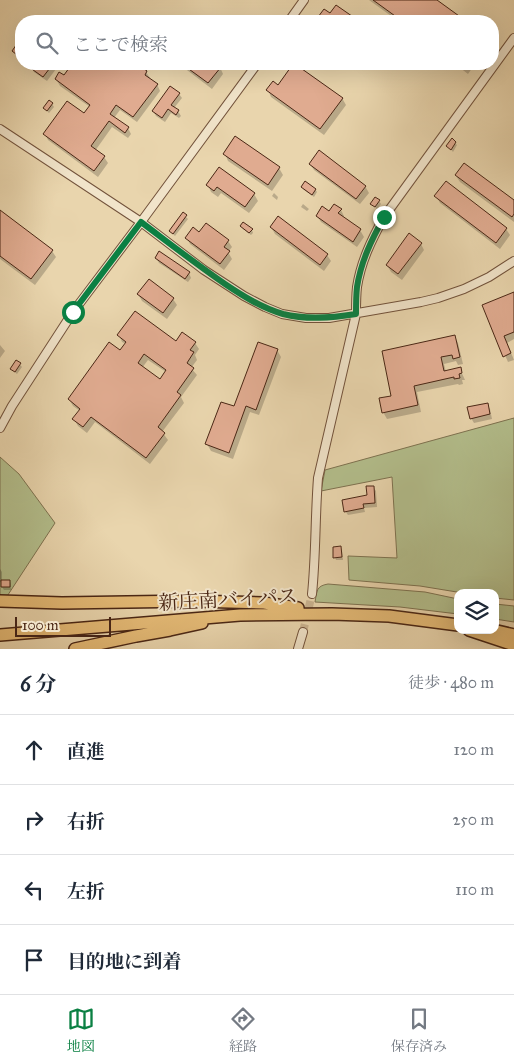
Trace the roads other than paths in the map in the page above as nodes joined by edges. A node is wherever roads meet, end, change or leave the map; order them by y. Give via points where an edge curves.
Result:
1 (304, 0) edge
2 (293, 15) edge
3 (514, 38) edge
4 (499, 59) edge
5 (253, 70) edge
6 (491, 70) edge
7 (0, 129) edge
8 (141, 222) junction
9 (514, 261) edge
10 (356, 314) junction
11 (0, 428) edge
12 (312, 594) tunnel mouth
13 (0, 601) edge
14 (240, 614) junction
15 (332, 614) junction
16 (454, 625) edge
17 (499, 630) edge
18 (514, 630) edge
19 (499, 631) edge
20 (303, 632) tunnel mouth
21 (480, 634) edge
22 (0, 635) edge
23 (514, 635) edge
24 (514, 645) edge
25 (75, 649) edge
26 (298, 649) edge

1 - 2 street
3 - 4 street
5 - 8 street
6 - 10 street via 384,217 362,265
7 - 8 street
8 - 10 street via 204,270 265,307 306,318
8 - 11 street via 73,312
9 - 10 street via 464,290
10 - 12 street via 318,478
13 - 15 highway via 264,603
14 - 15 highway, 新庄南バイパス
14 - 22 highway, 新庄南バイパス
14 - 25 highway
15 - 16 highway, 新庄南バイパス via 389,616
17 - 18 highway
19 - 23 highway
20 - 26 street
21 - 24 highway

